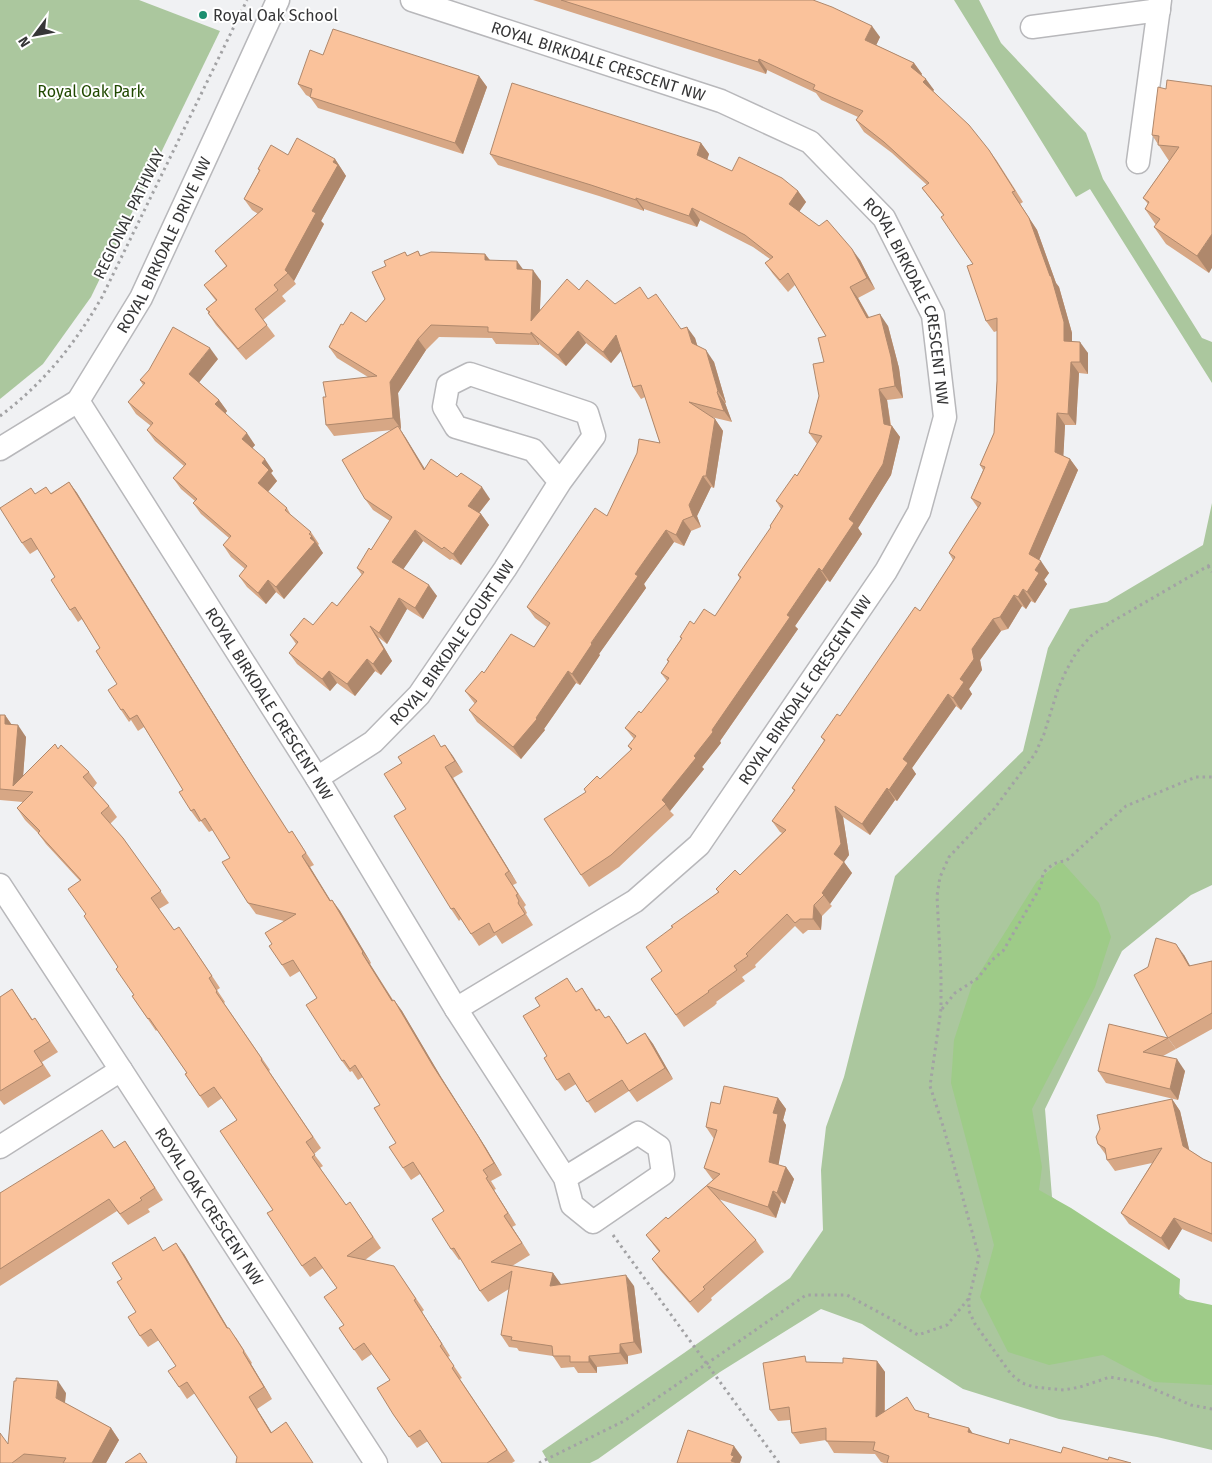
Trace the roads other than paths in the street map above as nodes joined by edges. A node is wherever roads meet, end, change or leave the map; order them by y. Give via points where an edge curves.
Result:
1 (278, 0) edge
2 (412, 0) edge
3 (1160, 5) edge
4 (1032, 27) dead end
5 (1138, 162) dead end
6 (78, 401) junction
7 (0, 450) edge
8 (560, 482) junction
9 (318, 778) junction
10 (0, 886) edge
11 (456, 1009) junction
12 (121, 1070) junction
13 (0, 1147) edge
14 (565, 1178) junction
15 (376, 1463) edge

1 - 6 street, ROYAL BIRKDALE DRIVE NW via 140,298
2 - 11 street, ROYAL BIRKDALE CRESCENT NW via 721,101 810,142 884,218 933,315 945,417 919,512 886,571 699,845 635,901
3 - 4 street
3 - 5 street
6 - 7 street, ROYAL BIRKDALE DRIVE NW
6 - 9 street, ROYAL BIRKDALE CRESCENT NW
8 - 8 street, ROYAL BIRKDALE COURT NW via 594,436 586,413 470,374 448,385 444,407 456,427 533,450
8 - 9 street, ROYAL BIRKDALE COURT NW via 419,694 373,742
9 - 11 street, ROYAL BIRKDALE CRESCENT NW
10 - 12 street, ROYAL OAK CRESCENT NW
11 - 14 street, ROYAL BIRKDALE CRESCENT NW
12 - 13 street
12 - 15 street, ROYAL OAK CRESCENT NW
14 - 14 street, ROYAL BIRKDALE CRESCENT NW via 572,1205 593,1222 663,1174 658,1147 638,1133

